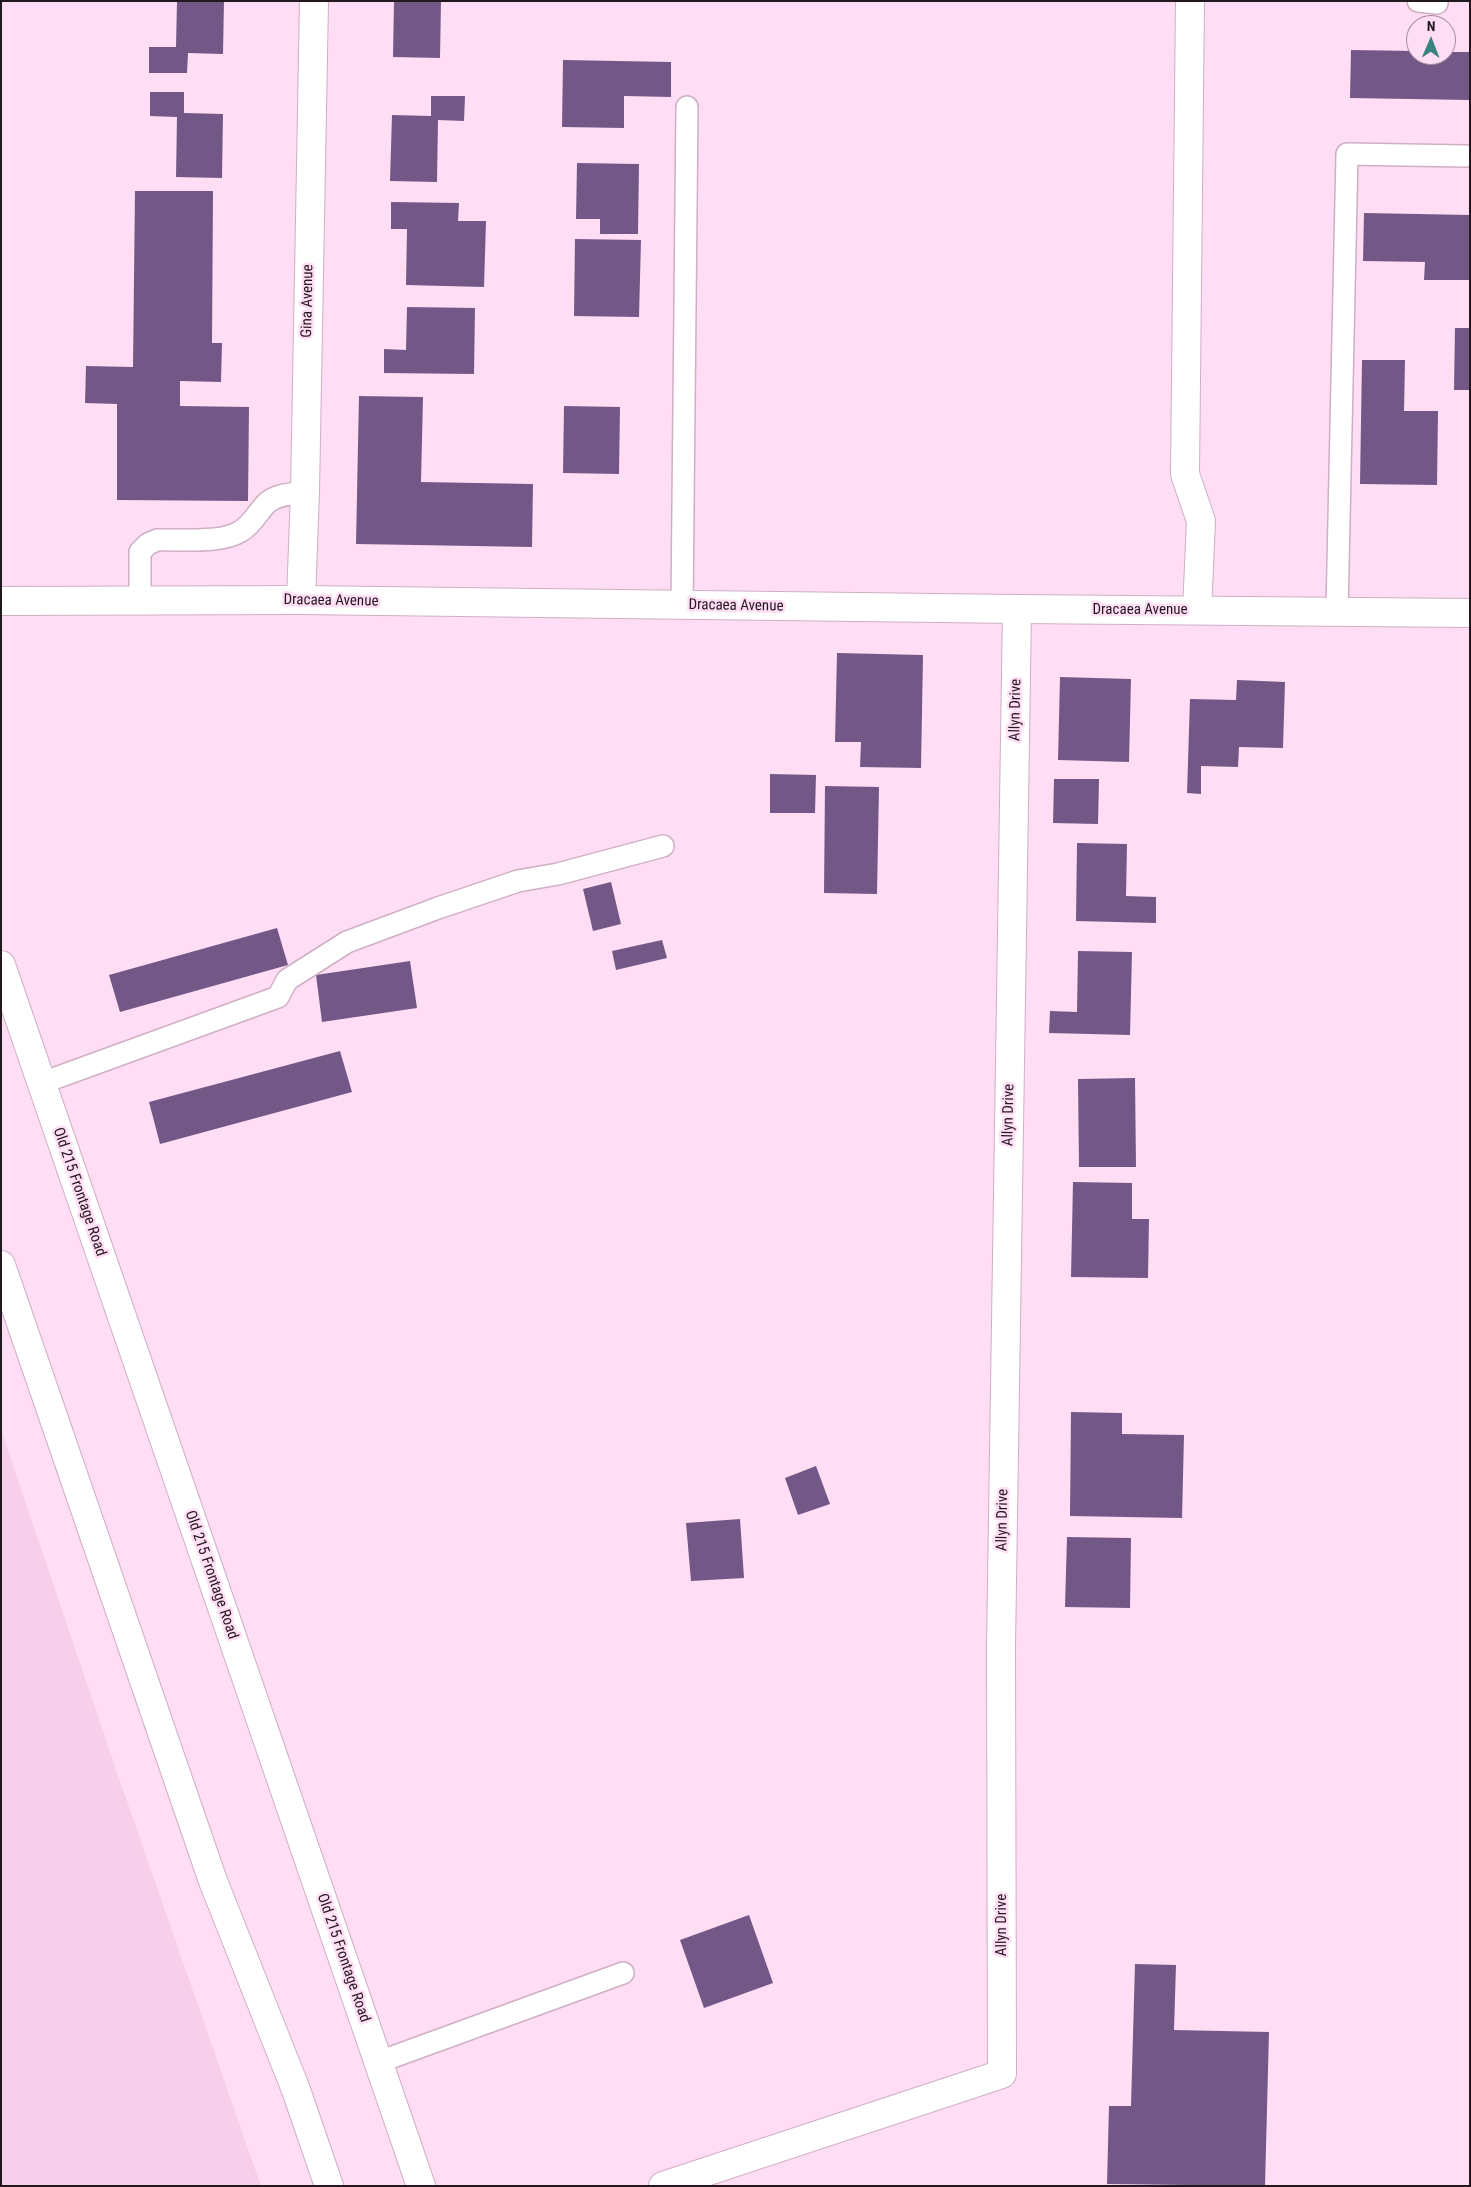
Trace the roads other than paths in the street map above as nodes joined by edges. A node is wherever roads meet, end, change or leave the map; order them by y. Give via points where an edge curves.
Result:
1 (314, 1) edge
2 (1190, 1) edge
3 (687, 107) dead end
4 (1466, 156) dead end
5 (305, 492) junction
6 (140, 600) junction
7 (301, 600) junction
8 (1, 601) edge
9 (682, 605) junction
10 (1017, 610) junction
11 (1197, 610) junction
12 (1337, 611) junction
13 (1470, 613) edge
14 (663, 846) dead end
15 (1, 965) edge
16 (42, 1083) junction
17 (1, 1265) edge
18 (623, 1973) dead end
19 (379, 2062) junction
20 (329, 2186) edge
21 (421, 2186) edge
22 (663, 2186) edge

1 - 5 street, Gina Avenue
2 - 11 street via 1185,474 1201,521
3 - 9 lane
4 - 12 lane via 1347,154
5 - 6 lane via 281,495 267,502 242,531 226,538 156,540 148,544 140,552
5 - 7 street, Gina Avenue
6 - 7 street, Dracaea Avenue
6 - 8 street, Dracaea Avenue
7 - 9 street, Dracaea Avenue
9 - 10 street, Dracaea Avenue
10 - 11 street, Dracaea Avenue
10 - 22 street, Allyn Drive via 1001,1646 1002,2074
11 - 12 street, Dracaea Avenue
12 - 13 street, Dracaea Avenue
14 - 16 lane via 558,874 518,881 347,942 287,980 278,997
15 - 16 street, Old 215 Frontage Road
16 - 19 street, Old 215 Frontage Road
17 - 20 street via 213,1881 296,2090
18 - 19 lane
19 - 21 street, Old 215 Frontage Road

